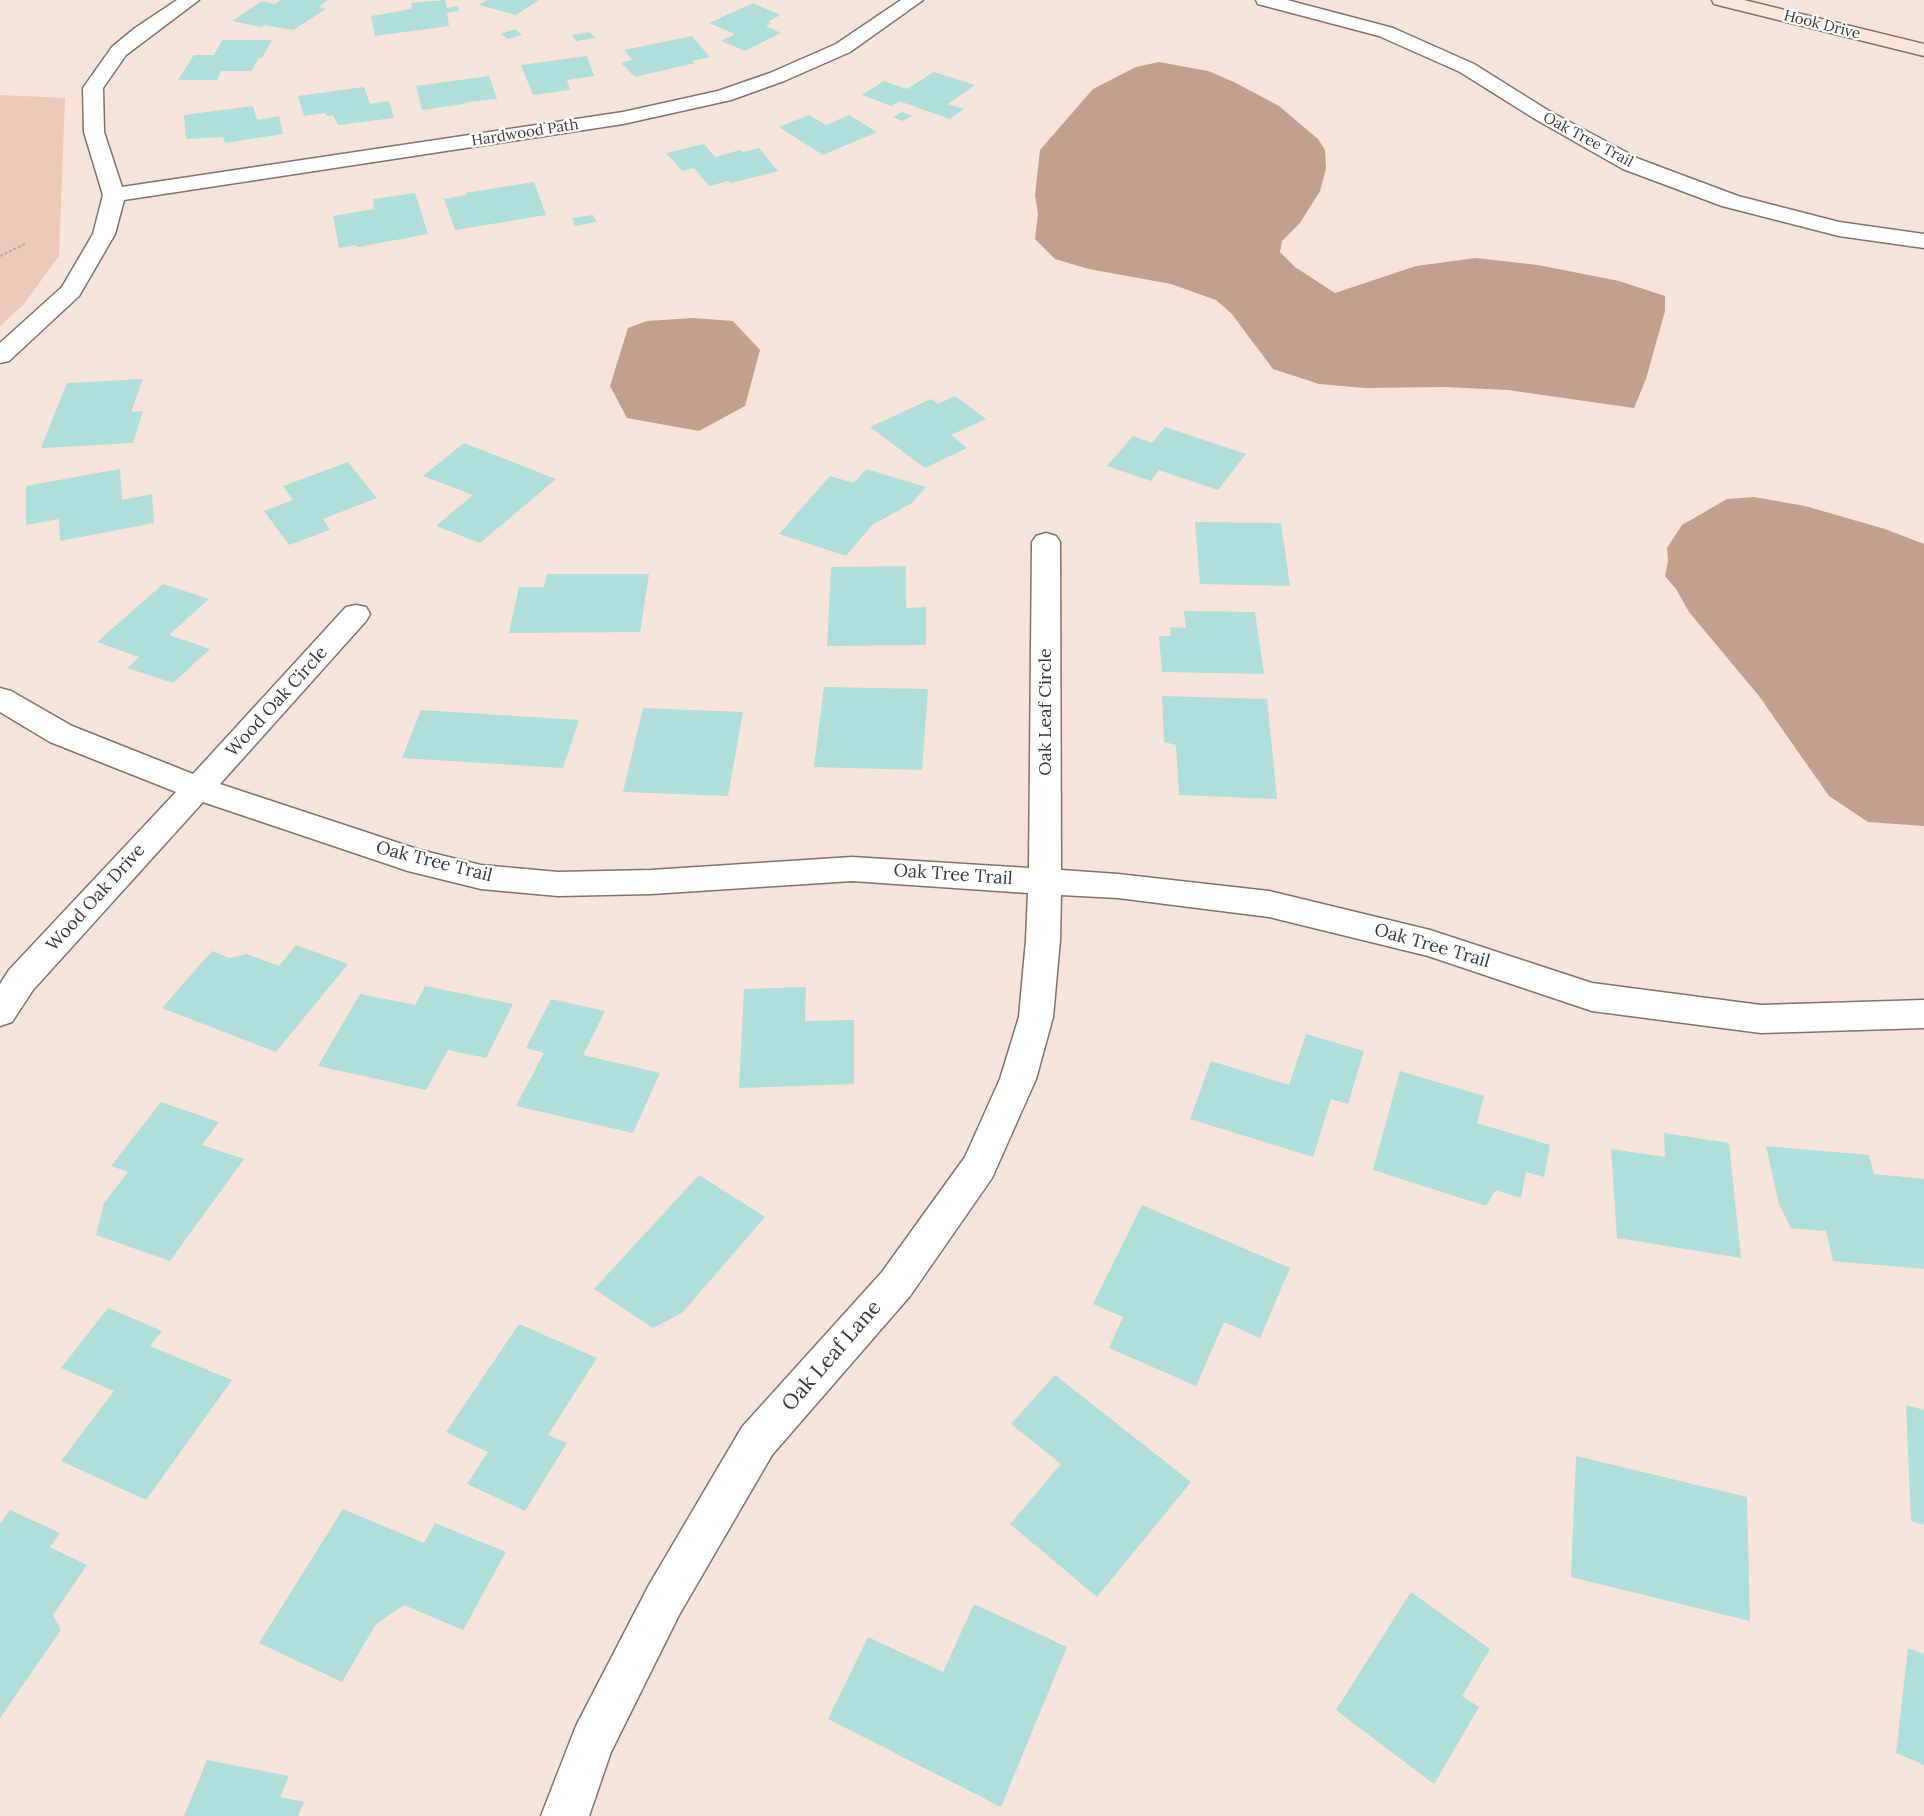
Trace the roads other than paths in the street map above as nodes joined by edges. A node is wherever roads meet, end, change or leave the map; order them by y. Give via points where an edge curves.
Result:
1 (190, 0) edge
2 (914, 0) edge
3 (1265, 0) edge
4 (1721, 0) edge
5 (1924, 50) edge
6 (114, 195) junction
7 (1924, 241) edge
8 (0, 356) edge
9 (1046, 542) dead end
10 (356, 614) dead end
11 (0, 698) edge
12 (197, 788) junction
13 (1045, 881) junction
14 (0, 1012) edge
15 (1924, 1014) edge
16 (565, 1816) edge

1 - 6 street via 119,51 93,88 94,132
2 - 6 street, Hardwood Path via 843,48 724,96 623,118
3 - 7 street, Oak Tree Trail via 1386,32 1467,68 1631,164 1730,201 1839,230
4 - 5 street, Hook Drive
6 - 8 street via 104,234 71,291
9 - 13 street, Oak Leaf Circle
10 - 12 street, Wood Oak Circle
11 - 12 street, Oak Tree Trail via 61,735
12 - 13 street, Oak Tree Trail via 408,858 481,877 604,884 852,869
12 - 14 street, Wood Oak Drive via 21,980
13 - 15 street, Oak Tree Trail via 1269,904 1430,943 1592,997 1761,1019
13 - 16 street, Oak Leaf Lane via 1036,1017 1018,1079 979,1167 896,1284 757,1441 664,1600 592,1742

